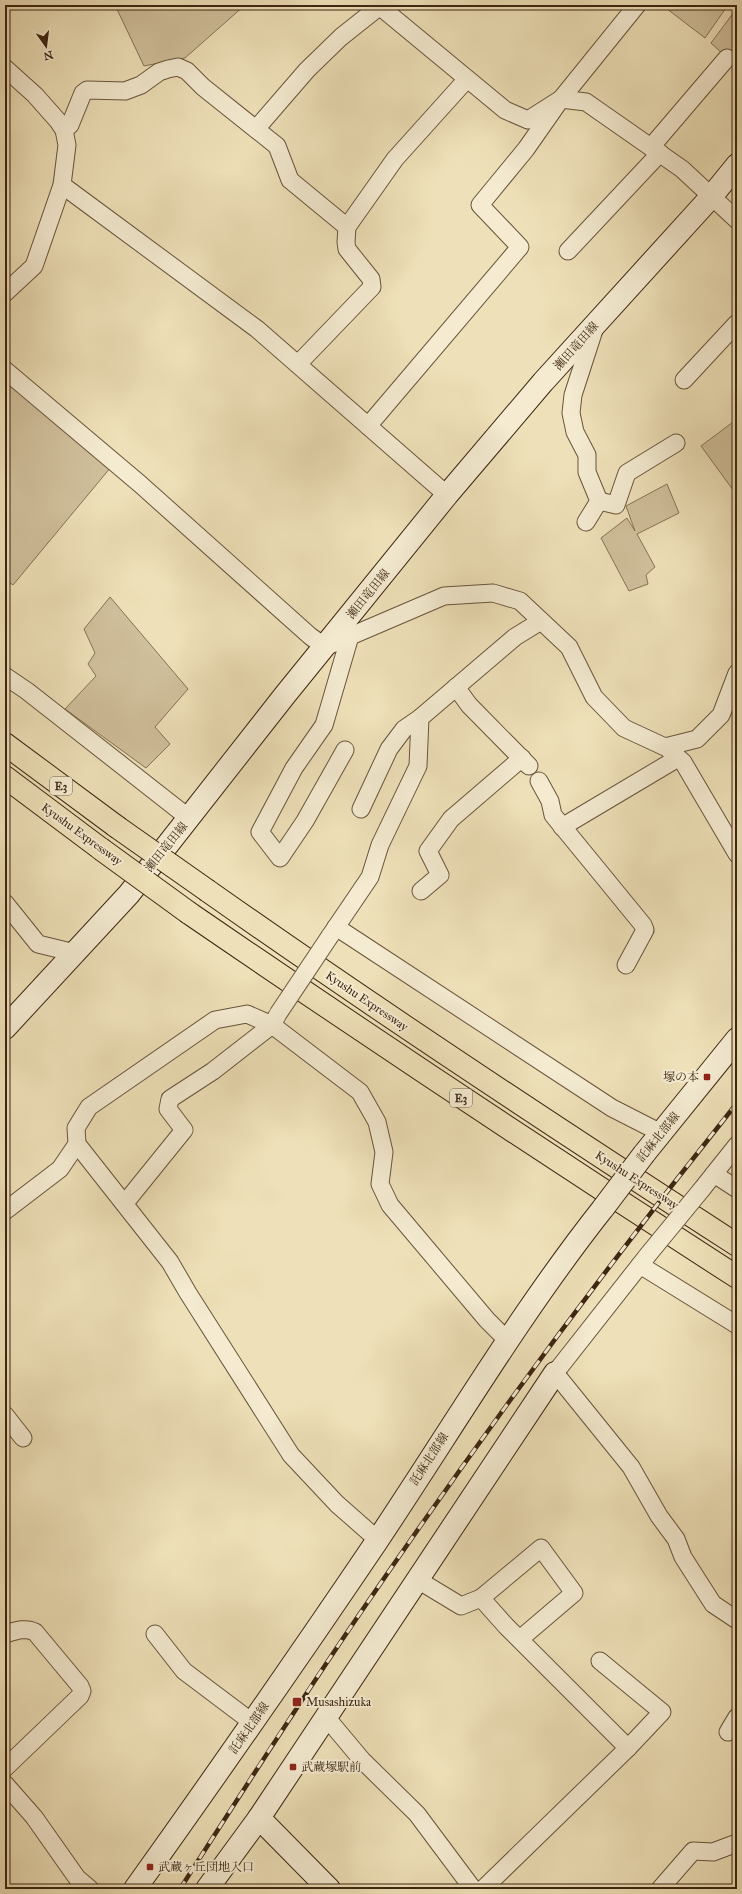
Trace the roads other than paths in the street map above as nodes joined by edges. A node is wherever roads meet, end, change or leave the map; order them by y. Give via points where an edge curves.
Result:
1 (637, 5) edge
2 (379, 6) edge
3 (727, 58) dead end
4 (5, 68) edge
5 (467, 79) junction
6 (561, 99) junction
7 (256, 129) junction
8 (64, 130) junction
9 (655, 150) junction
10 (737, 165) edge
11 (62, 185) junction
12 (711, 197) junction
13 (737, 220) edge
14 (347, 227) junction
15 (568, 251) dead end
16 (5, 293) edge
17 (597, 322) junction
18 (737, 323) edge
19 (298, 364) junction
20 (5, 370) edge
21 (684, 380) dead end
22 (368, 426) junction
23 (676, 443) dead end
24 (447, 495) junction
25 (599, 501) junction
26 (586, 522) dead end
27 (541, 621) junction
28 (350, 636) junction
29 (325, 646) junction
30 (737, 673) edge
31 (5, 676) edge
32 (456, 686) junction
33 (420, 718) junction
34 (5, 744) edge
35 (665, 747) junction
36 (345, 750) dead end
37 (678, 758) junction
38 (5, 777) edge
39 (540, 781) dead end
40 (361, 809) dead end
41 (189, 818) junction
42 (562, 827) junction
43 (737, 854) edge
44 (421, 891) dead end
45 (5, 903) edge
46 (333, 931) junction
47 (75, 953) junction
48 (626, 965) dead end
49 (275, 1019) junction
50 (5, 1028) edge
51 (737, 1039) edge
52 (661, 1133) junction
53 (77, 1144) junction
54 (737, 1145) edge
55 (714, 1174) junction
56 (737, 1189) edge
57 (125, 1204) junction
58 (5, 1211) edge
59 (737, 1245) edge
60 (644, 1261) junction
61 (737, 1277) edge
62 (737, 1325) edge
63 (507, 1340) junction
64 (555, 1373) junction
65 (5, 1415) edge
66 (23, 1438) dead end
67 (378, 1540) junction
68 (418, 1580) junction
69 (481, 1598) junction
70 (737, 1620) edge
71 (6, 1632) edge
72 (155, 1634) dead end
73 (520, 1638) junction
74 (600, 1661) dead end
75 (326, 1717) junction
76 (737, 1717) edge
77 (252, 1723) junction
78 (728, 1732) dead end
79 (628, 1748) junction
80 (5, 1768) edge
81 (5, 1784) edge
82 (259, 1818) junction
83 (737, 1843) edge
84 (90, 1889) edge
85 (135, 1889) edge
86 (206, 1889) edge
87 (329, 1889) edge
88 (473, 1889) edge
89 (483, 1889) edge
90 (660, 1889) edge

1 - 6 street
2 - 5 street
2 - 7 street via 341,37 307,70
3 - 9 street
4 - 8 street via 35,95
5 - 6 street via 505,110 528,120
5 - 14 street via 395,160
6 - 9 street via 586,102
6 - 22 street via 526,149 480,205 520,247
7 - 8 street via 187,71 178,67 159,72 141,85 124,91 87,90 83,93 70,125
7 - 14 street via 280,151 290,180
8 - 11 street via 68,145
9 - 12 street via 682,169
9 - 15 street
10 - 12 main road, 瀬田竜田線
11 - 16 street via 34,266
11 - 19 street via 257,329
12 - 13 street
12 - 17 main road, 瀬田竜田線
14 - 19 street via 347,249 371,279 372,287
17 - 24 main road, 瀬田竜田線
17 - 25 street via 573,396 571,413 575,432 587,455 587,472
18 - 21 street
19 - 22 street
20 - 29 street via 134,479 310,636
22 - 24 street
23 - 25 street via 627,473 616,505
24 - 29 main road, 瀬田竜田線
25 - 26 street
27 - 28 street via 520,601 484,592 444,596
27 - 32 street via 515,637
27 - 35 street via 569,647 594,697 624,728
28 - 29 street
28 - 36 street via 324,725 294,768 260,832 280,858 309,814
29 - 41 main road, 瀬田竜田線
30 - 35 street via 721,715 697,739
31 - 41 street
32 - 33 street
32 - 44 street via 469,705 526,762 451,819 428,850 440,875
33 - 40 street via 404,729 389,749
33 - 46 street via 418,766 380,845 370,877
34 - 59 highway, Kyushu Expressway / E3, bridge via 117,827 324,972 576,1141
35 - 37 street
37 - 42 street
37 - 43 street
38 - 61 highway, Kyushu Expressway / E3, bridge via 189,912 380,1044
39 - 42 street via 554,815
41 - 47 main road, 瀬田竜田線 via 129,894
42 - 48 street via 643,925 645,930
45 - 47 street via 38,944
46 - 49 street, bridge
46 - 52 street via 612,1108
47 - 50 main road, 瀬田竜田線
49 - 53 street via 246,1014 215,1020 89,1107 76,1128
49 - 57 street via 213,1071 170,1099 168,1109 184,1130
49 - 63 street via 360,1092 377,1122 384,1152 380,1184 390,1205 487,1320
51 - 52 main road, 託麻北部線
52 - 63 main road, 託麻北部線, bridge via 567,1253
53 - 57 street
53 - 58 street via 60,1169
54 - 55 street
55 - 56 street
55 - 60 street, bridge
57 - 67 street via 170,1262 292,1455 337,1504
60 - 62 street
60 - 64 street
63 - 67 main road, 託麻北部線
64 - 68 main road
64 - 70 street via 632,1467 713,1604
65 - 66 street
67 - 77 main road, 託麻北部線
68 - 69 street via 461,1606
68 - 75 main road
69 - 73 street
69 - 73 street via 541,1548 574,1593
71 - 80 street via 35,1632 82,1691 80,1696
72 - 77 street via 184,1671
73 - 79 street
74 - 79 street via 662,1712
75 - 82 main road
75 - 88 street via 362,1760 417,1814
76 - 78 street
77 - 85 main road, 託麻北部線
79 - 89 street
81 - 84 street via 34,1816 77,1878
82 - 86 main road
82 - 87 main road
83 - 90 street via 713,1852 693,1851

